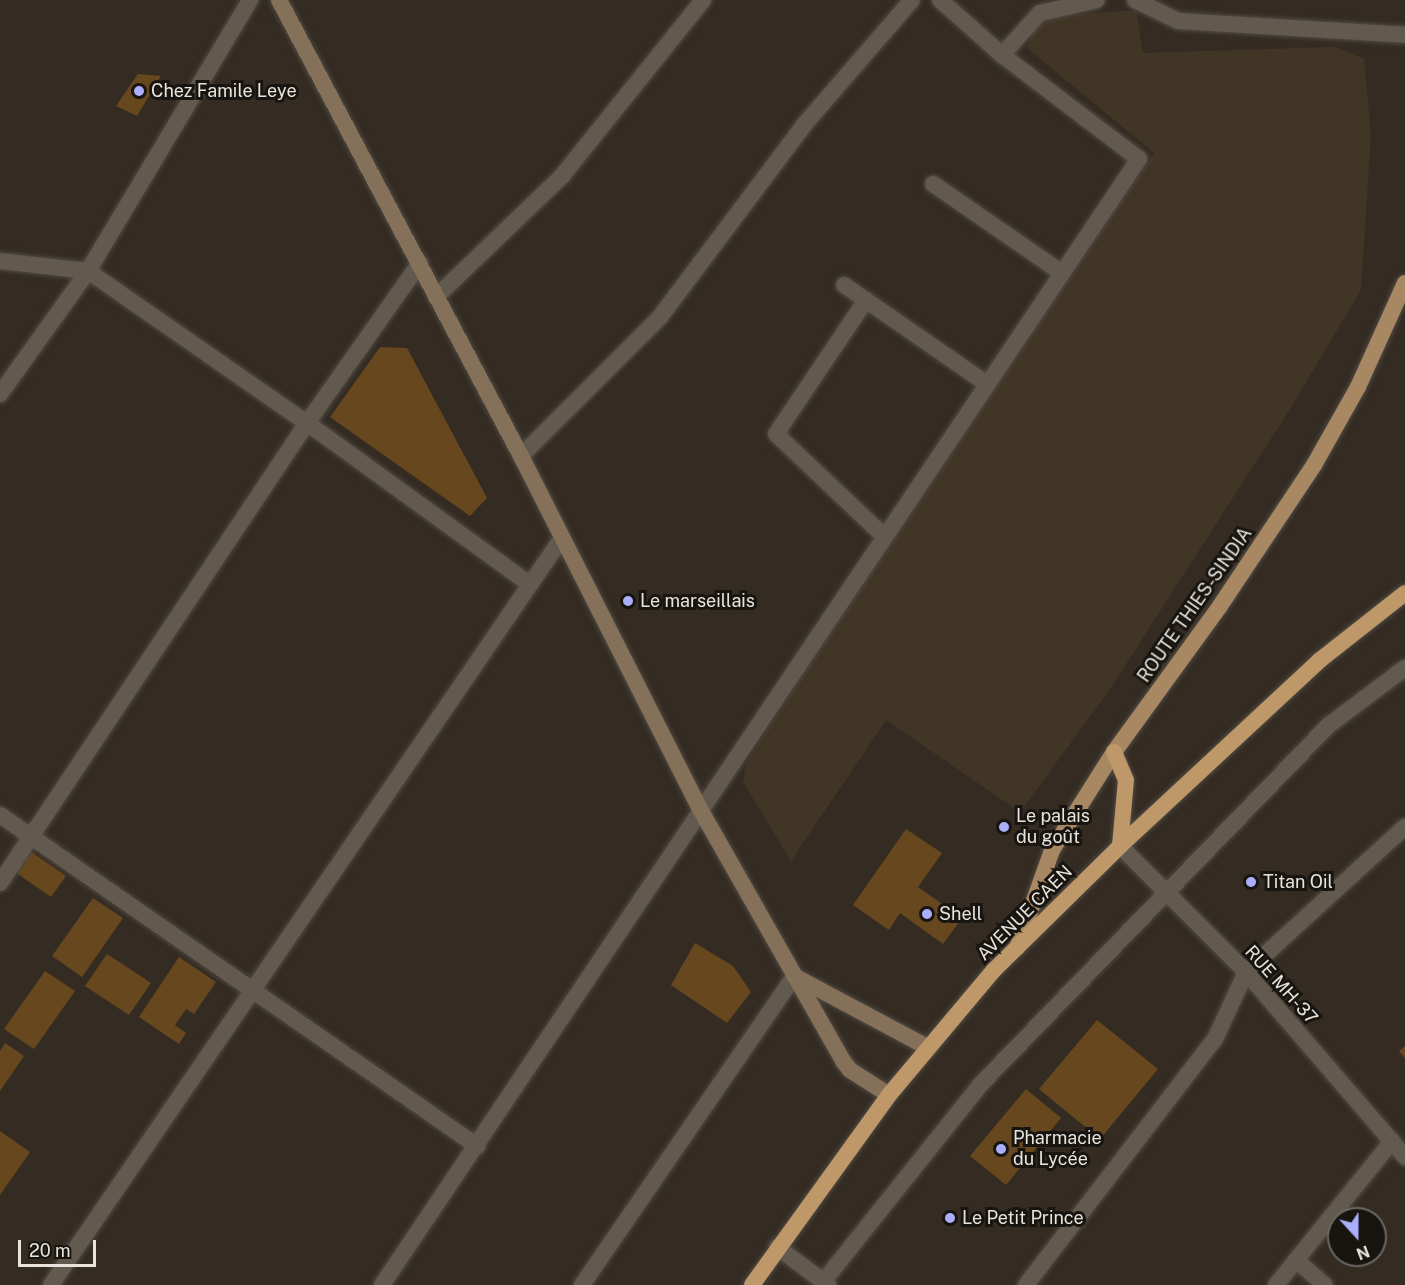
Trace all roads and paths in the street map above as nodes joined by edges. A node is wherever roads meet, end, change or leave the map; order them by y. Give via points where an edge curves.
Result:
1 (250, 0) edge
2 (279, 0) edge
3 (703, 0) edge
4 (912, 0) edge
5 (940, 0) edge
6 (1097, 0) edge
7 (1135, 0) edge
8 (1405, 35) edge
9 (1002, 55) junction
10 (933, 184) dead end
11 (0, 261) edge
12 (420, 263) junction
13 (88, 271) junction
14 (1062, 273) junction
15 (1405, 283) edge
16 (844, 285) dead end
17 (436, 297) junction
18 (866, 300) junction
19 (987, 384) junction
20 (0, 394) edge
21 (307, 423) junction
22 (521, 456) junction
23 (884, 536) junction
24 (562, 537) junction
25 (528, 583) junction
26 (1405, 593) edge
27 (1405, 668) edge
28 (1114, 752) junction
29 (700, 809) junction
30 (0, 815) edge
31 (1405, 827) edge
32 (32, 836) junction
33 (1120, 846) junction
34 (0, 883) edge
35 (1166, 893) junction
36 (1017, 948) junction
37 (1246, 972) junction
38 (794, 976) junction
39 (255, 990) junction
40 (927, 1047) junction
41 (889, 1095) junction
42 (1392, 1141) junction
43 (477, 1146) junction
44 (1405, 1157) edge
45 (777, 1247) junction
46 (1296, 1260) junction
47 (826, 1283) edge
48 (51, 1285) edge
49 (382, 1285) edge
50 (582, 1285) edge
51 (752, 1285) edge
52 (1026, 1285) edge
53 (1276, 1285) edge
54 (1325, 1285) edge

1 - 13 street
2 - 12 main road
3 - 17 street via 562,176
4 - 22 street via 804,124 660,317
5 - 9 street
6 - 9 street via 1041,12
7 - 8 street via 1178,21
9 - 14 street via 1139,159
10 - 14 street
11 - 13 street
12 - 17 main road
12 - 21 street
13 - 20 street
13 - 21 street
14 - 19 street
15 - 28 main road, ROUTE THIES-SINDIA via 1358,387 1314,465
16 - 18 street
17 - 22 main road
18 - 19 street
18 - 23 street via 776,434
19 - 23 street
21 - 25 street
21 - 32 street
22 - 24 main road
23 - 29 street
24 - 25 street
24 - 29 main road
25 - 39 street
26 - 33 highway, AVENUE CAEN via 1320,660
27 - 35 street via 1329,724
28 - 33 highway via 1126,780
28 - 36 main road, ROUTE THIES-SINDIA via 1052,850
29 - 38 main road
29 - 43 street
30 - 32 street
31 - 37 street
32 - 34 street
32 - 39 street
33 - 35 street, RUE MH-37
33 - 36 highway, AVENUE CAEN
35 - 37 street, RUE MH-37
35 - 47 street via 981,1084
36 - 40 highway, AVENUE CAEN
37 - 42 street, RUE MH-37
37 - 52 street via 1215,1039
38 - 40 main road
38 - 41 main road via 850,1070
38 - 50 street
39 - 43 street
39 - 48 street
40 - 41 highway, AVENUE CAEN
41 - 45 highway, AVENUE CAEN
42 - 44 street, RUE MH-37
42 - 46 street
43 - 49 street
45 - 47 street
45 - 51 highway, AVENUE CAEN
46 - 53 street
46 - 54 street

